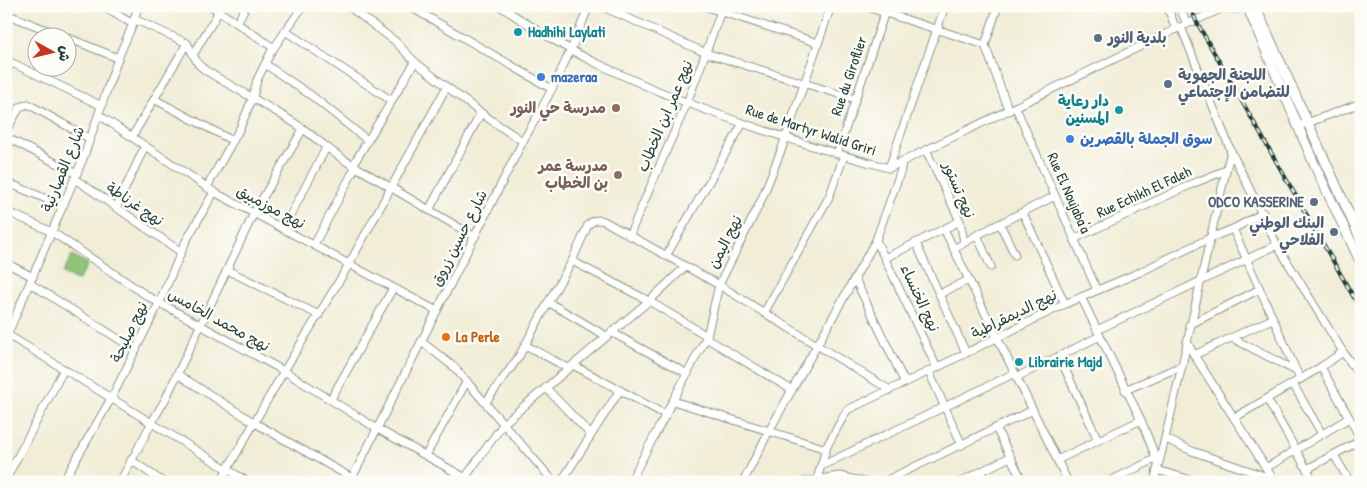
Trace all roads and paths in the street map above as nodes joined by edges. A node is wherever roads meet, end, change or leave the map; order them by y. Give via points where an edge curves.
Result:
1 (102, 6) edge
2 (138, 6) edge
3 (211, 6) edge
4 (246, 6) edge
5 (303, 6) edge
6 (348, 6) edge
7 (409, 6) edge
8 (500, 6) edge
9 (589, 6) edge
10 (601, 6) edge
11 (704, 6) edge
12 (831, 6) edge
13 (864, 6) edge
14 (945, 6) edge
15 (998, 6) edge
16 (1167, 6) edge
17 (1179, 6) edge
18 (1224, 7) edge
19 (1250, 7) edge
20 (722, 9) edge
21 (886, 10) edge
22 (219, 11) junction
23 (6, 14) edge
24 (134, 22) junction
25 (237, 24) junction
26 (1181, 27) junction
27 (42, 28) edge
28 (937, 30) junction
29 (285, 31) junction
30 (78, 42) edge
31 (187, 43) junction
32 (818, 43) junction
33 (985, 45) junction
34 (274, 48) junction
35 (572, 50) junction
36 (706, 53) junction
37 (193, 55) junction
38 (118, 58) junction
39 (9, 62) edge
40 (415, 62) junction
41 (265, 64) junction
42 (6, 71) edge
43 (803, 84) junction
44 (446, 88) junction
45 (552, 89) junction
46 (253, 97) junction
47 (154, 99) junction
48 (855, 99) junction
49 (392, 101) junction
50 (687, 103) junction
51 (1361, 103) edge
52 (102, 106) junction
53 (1012, 109) junction
54 (481, 113) junction
55 (99, 114) junction
56 (743, 123) junction
57 (1308, 123) junction
58 (1299, 126) junction
59 (303, 129) junction
60 (6, 131) edge
61 (6, 137) edge
62 (132, 137) junction
63 (786, 137) junction
64 (90, 139) junction
65 (367, 140) junction
66 (523, 141) junction
67 (233, 142) junction
68 (145, 146) junction
69 (326, 148) junction
70 (926, 150) junction
71 (1231, 151) junction
72 (841, 155) junction
73 (902, 161) junction
74 (355, 166) junction
75 (889, 168) junction
76 (1226, 170) junction
77 (76, 177) junction
78 (6, 182) edge
79 (207, 187) junction
80 (391, 188) junction
81 (214, 192) junction
82 (1055, 196) junction
83 (63, 206) junction
84 (116, 208) junction
85 (6, 210) edge
86 (428, 210) junction
87 (1342, 212) junction
88 (254, 213) junction
89 (1023, 213) junction
90 (1263, 213) junction
91 (960, 221) junction
92 (1000, 224) junction
93 (283, 229) junction
94 (1233, 229) junction
95 (944, 230) junction
96 (52, 232) junction
97 (977, 235) junction
98 (628, 236) junction
99 (475, 237) junction
100 (1210, 238) junction
101 (1074, 239) junction
102 (876, 240) junction
103 (1361, 240) edge
104 (964, 242) junction
105 (916, 243) junction
106 (314, 245) junction
107 (1277, 245) junction
108 (954, 249) junction
109 (181, 252) junction
110 (1016, 255) dead end
111 (666, 256) junction
112 (886, 258) junction
113 (1246, 259) junction
114 (1360, 261) edge
115 (572, 262) junction
116 (6, 263) edge
117 (349, 264) junction
118 (685, 266) junction
119 (991, 267) dead end
120 (227, 270) junction
121 (855, 279) junction
122 (32, 280) junction
123 (969, 280) junction
124 (1199, 283) junction
125 (719, 285) junction
126 (393, 288) junction
127 (1097, 290) junction
128 (1258, 290) junction
129 (939, 294) junction
130 (1081, 297) junction
131 (649, 301) junction
132 (548, 302) junction
133 (159, 303) junction
134 (1065, 304) junction
135 (437, 311) junction
136 (764, 313) junction
137 (319, 314) junction
138 (1272, 319) junction
139 (9, 325) edge
140 (1190, 325) junction
141 (200, 326) junction
142 (1098, 333) junction
143 (609, 334) junction
144 (7, 337) edge
145 (707, 337) junction
146 (997, 337) junction
147 (1232, 338) junction
148 (422, 342) junction
149 (1187, 342) junction
150 (525, 345) junction
151 (818, 346) junction
152 (136, 350) junction
153 (1343, 352) junction
154 (966, 353) junction
155 (1194, 355) junction
156 (1059, 356) junction
157 (1182, 366) junction
158 (570, 367) junction
159 (938, 368) junction
160 (1321, 368) junction
161 (64, 369) junction
162 (1295, 370) junction
163 (284, 371) junction
164 (929, 372) junction
165 (178, 374) junction
166 (688, 374) junction
167 (1016, 375) junction
168 (1361, 377) edge
169 (467, 382) junction
170 (1296, 382) junction
171 (905, 383) junction
172 (546, 388) junction
173 (620, 390) junction
174 (792, 390) junction
175 (890, 390) junction
176 (1125, 390) junction
177 (112, 397) junction
178 (331, 399) junction
179 (1267, 399) junction
180 (673, 401) junction
181 (486, 402) junction
182 (946, 407) junction
183 (1033, 410) junction
184 (666, 415) junction
185 (1234, 418) junction
186 (1349, 418) junction
187 (1140, 420) junction
188 (152, 422) junction
189 (255, 423) junction
190 (504, 423) junction
191 (376, 428) junction
192 (996, 428) junction
193 (768, 431) junction
194 (1322, 434) junction
195 (591, 435) junction
196 (1166, 439) junction
197 (1098, 440) junction
198 (1361, 440) edge
199 (962, 445) junction
200 (826, 449) junction
201 (1296, 450) junction
202 (426, 455) junction
203 (1334, 455) junction
204 (1010, 457) junction
205 (1159, 457) junction
206 (131, 460) junction
207 (1057, 460) junction
208 (821, 466) junction
209 (1266, 468) junction
210 (228, 470) junction
211 (1157, 470) junction
212 (1307, 470) junction
213 (6, 479) edge
214 (1121, 479) edge
215 (351, 480) edge
216 (464, 480) edge
217 (1274, 480) edge
218 (813, 481) edge
219 (63, 482) edge
220 (120, 482) edge
221 (163, 482) edge
222 (220, 482) edge
223 (248, 482) edge
224 (473, 482) edge
225 (554, 482) edge
226 (561, 482) edge
227 (630, 482) edge
228 (742, 482) edge
229 (803, 482) edge
230 (864, 482) edge
231 (883, 482) edge
232 (960, 482) edge
233 (1023, 482) edge
234 (1068, 482) edge
235 (1108, 482) edge
236 (1154, 482) edge
237 (1198, 482) edge
238 (1314, 482) edge
239 (1350, 482) edge

1 - 24 street
2 - 24 street, شارع القصارنية
3 - 22 street
4 - 25 street
5 - 29 street
6 - 40 street via 395,41
7 - 45 street
8 - 35 street, Rue de Martyr Walid Griri
9 - 35 street, شارع حسين زروق
10 - 36 street
11 - 20 street
12 - 32 street, نهج اليمن
13 - 21 street
14 - 28 street
15 - 33 street
16 - 26 street
17 - 26 street
18 - 19 street, Rue de Martyr Walid Griri
18 - 26 street, Rue de Martyr Walid Griri
19 - 57 main road
19 - 58 main road
20 - 32 street
20 - 36 street, نهج عمر ابن الخطاب
21 - 28 street
21 - 48 street, Rue du Giroflier
22 - 25 street
22 - 37 street
23 - 27 street
24 - 31 street
24 - 38 street, شارع القصارنية
25 - 34 street
26 - 53 street, Rue de Martyr Walid Griri
26 - 71 street
28 - 33 street
28 - 75 street
29 - 34 street
29 - 49 street
30 - 38 street
31 - 37 street
31 - 47 street
32 - 43 street, نهج اليمن
33 - 53 street, Rue El Noujaba'a
34 - 41 street
35 - 45 street, شارع حسين زروق
35 - 50 street, Rue de Martyr Walid Griri
36 - 43 street
36 - 50 street, نهج عمر ابن الخطاب
37 - 46 street via 205,70
38 - 52 street, شارع القصارنية
39 - 42 street
39 - 52 street
40 - 44 street
40 - 49 street
41 - 46 street via 255,84
41 - 65 street
43 - 48 street
43 - 63 street, نهج اليمن
44 - 54 street
44 - 80 street
45 - 66 street, شارع حسين زروق
46 - 59 street
46 - 67 street
47 - 62 street
47 - 67 street
48 - 72 street, Rue du Giroflier
49 - 65 street
50 - 56 street, Rue de Martyr Walid Griri
50 - 98 street, نهج عمر ابن الخطاب
51 - 57 street
52 - 55 street, شارع القصارنية
53 - 70 street, Rue de Martyr Walid Griri
53 - 82 street, Rue El Noujaba'a
54 - 66 street
54 - 86 street
55 - 62 street, نهج موزمبيق
55 - 64 street, شارع القصارنية
56 - 63 street, Rue de Martyr Walid Griri
56 - 111 street
57 - 58 street
57 - 87 main road
58 - 87 main road via 1315,166
59 - 69 street
59 - 88 street
60 - 64 street via 20,107 28,104
61 - 77 street, نهج غرناطة
62 - 68 street, نهج موزمبيق
63 - 72 street, Rue de Martyr Walid Griri
63 - 125 street, نهج اليمن via 761,201
64 - 77 street, شارع القصارنية
65 - 74 street
66 - 99 street, شارع حسين زروق
67 - 79 street
68 - 79 street, نهج موزمبيق
68 - 84 street
69 - 74 street
69 - 93 street
70 - 73 street, Rue de Martyr Walid Griri
70 - 91 street, نهج تستور
71 - 76 street
71 - 90 street
72 - 75 street, Rue de Martyr Walid Griri
72 - 136 street, Rue du Giroflier via 825,205
73 - 75 street, Rue de Martyr Walid Griri
73 - 102 street
74 - 80 street
74 - 106 street
76 - 100 street
76 - 101 street, Rue Echikh El Faleh
77 - 83 street, شارع القصارنية
77 - 84 street, نهج غرناطة
78 - 83 street
79 - 81 street, نهج موزمبيق
80 - 86 street
80 - 117 street
81 - 88 street, نهج موزمبيق
81 - 109 street, نهج صليحة
82 - 89 street
82 - 101 street, Rue El Noujaba'a
83 - 96 street, شارع القصارنية
84 - 109 street, نهج غرناطة
85 - 96 street, نهج محمد الخامس
86 - 99 street
87 - 103 main road
87 - 114 main road
88 - 93 street, نهج موزمبيق
88 - 120 street
89 - 92 street
89 - 134 street
90 - 94 street, نهج الديمقراطية
90 - 107 street
91 - 95 street
91 - 104 street, نهج تستور
92 - 97 street
92 - 110 street
93 - 106 street, نهج موزمبيق
94 - 100 street, نهج الديمقراطية
94 - 113 street
95 - 105 street
95 - 108 street
96 - 122 street, شارع القصارنية
96 - 133 street, نهج محمد الخامس
97 - 104 street
97 - 119 street
98 - 111 street
98 - 115 street via 604,221 592,221
99 - 135 street, شارع حسين زروق
100 - 124 street
100 - 127 street, نهج الديمقراطية
101 - 127 street, Rue El Noujaba'a
102 - 112 street, نهج الخنساء
102 - 121 street
104 - 108 street
105 - 112 street
105 - 129 street
106 - 117 street, نهج موزمبيق
107 - 113 street
107 - 153 street
108 - 123 street
109 - 133 street, نهج صليحة
111 - 118 street
112 - 159 street, نهج الخنساء
113 - 124 street
113 - 128 street
115 - 131 street
115 - 132 street
116 - 122 street
117 - 126 street, نهج موزمبيق
117 - 137 street
118 - 125 street
118 - 131 street
120 - 137 street
120 - 141 street
121 - 151 street
121 - 171 street
122 - 139 street, شارع القصارنية
122 - 152 street
123 - 129 street
123 - 146 street
124 - 140 street
124 - 142 street
125 - 136 street
125 - 145 street, نهج اليمن
126 - 135 street, نهج موزمبيق
126 - 178 street
127 - 130 street, نهج الديمقراطية
128 - 138 street
128 - 140 street
129 - 154 street
130 - 134 street, نهج الديمقراطية
130 - 142 street
131 - 143 street
131 - 145 street
132 - 143 street
132 - 150 street
133 - 141 street, نهج محمد الخامس
133 - 152 street, نهج صليحة
134 - 146 street, نهج الديمقراطية
135 - 148 street, شارع حسين زروق
136 - 151 street
137 - 163 street
138 - 147 street
138 - 162 street
139 - 144 street, شارع القصارنية
140 - 149 street
141 - 163 street, نهج محمد الخامس
141 - 165 street
142 - 156 street
142 - 176 street
143 - 158 street
143 - 166 street
144 - 161 street
145 - 166 street, نهج اليمن
145 - 174 street
146 - 154 street, نهج الديمقراطية
146 - 167 street
147 - 155 street
147 - 162 street
148 - 169 street via 454,367
148 - 191 street, شارع حسين زروق
149 - 155 street
149 - 157 street
150 - 158 street
150 - 181 street
151 - 174 street
151 - 175 street
152 - 177 street, نهج صليحة
153 - 160 street
153 - 168 street
154 - 159 street, نهج الديمقراطية
155 - 185 street
156 - 167 street
156 - 197 street
157 - 176 street
157 - 196 street
158 - 172 street
158 - 173 street
159 - 164 street, نهج الديمقراطية
160 - 170 street
160 - 186 street
161 - 177 street
161 - 213 street
162 - 170 street
163 - 178 street, نهج محمد الخامس
163 - 189 street
164 - 171 street, نهج الديمقراطية
164 - 182 street
165 - 188 street
165 - 189 street
166 - 180 street, نهج اليمن
167 - 182 street
167 - 183 street
169 - 181 street
169 - 202 street
170 - 179 street
170 - 194 street
171 - 175 street, نهج الديمقراطية
172 - 190 street
172 - 195 street
173 - 184 street
173 - 195 street
174 - 193 street
175 - 200 street, نهج الديمقراطية via 847,410
176 - 187 street
177 - 188 street
177 - 219 street, نهج صليحة
178 - 191 street, نهج محمد الخامس
179 - 185 street
179 - 201 street
180 - 184 street, نهج اليمن
180 - 193 street
181 - 190 street
182 - 199 street
182 - 208 street
183 - 192 street
183 - 207 street
184 - 227 street, نهج اليمن
185 - 209 street
186 - 194 street
186 - 198 street
187 - 197 street
187 - 205 street
188 - 206 street
188 - 210 street
189 - 210 street
189 - 215 street
190 - 216 street
190 - 225 street
191 - 202 street, نهج محمد الخامس
191 - 215 street, شارع حسين زروق
192 - 199 street
192 - 204 street
193 - 200 street
193 - 228 street
194 - 201 street
195 - 226 street
196 - 205 street
196 - 217 street
197 - 207 street
198 - 203 street
199 - 231 street
200 - 208 street, نهج الديمقراطية
201 - 209 street
201 - 212 street
202 - 216 street, نهج محمد الخامس
203 - 212 street
203 - 239 street
204 - 232 street
204 - 233 street
205 - 211 street
205 - 214 street
206 - 220 street
206 - 221 street
207 - 234 street
208 - 218 street, نهج الديمقراطية
209 - 217 street
210 - 222 street
210 - 223 street
211 - 236 street
211 - 237 street
212 - 238 street
214 - 235 street
216 - 224 street, نهج محمد الخامس
218 - 229 street
218 - 230 street via 839,476

